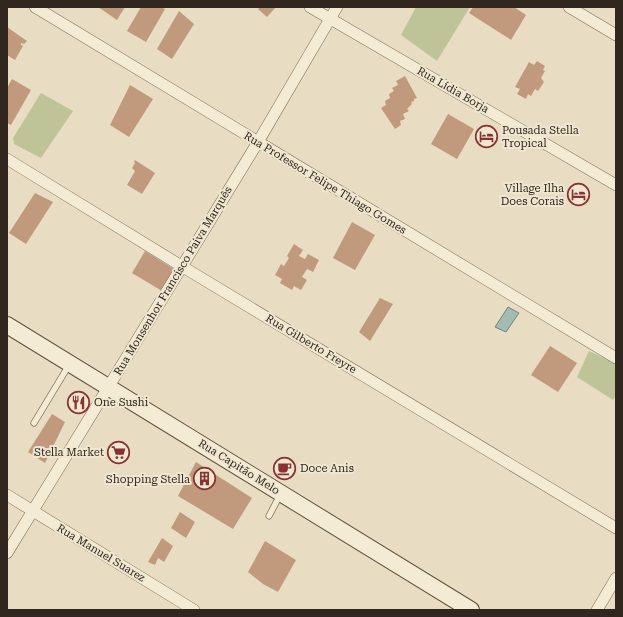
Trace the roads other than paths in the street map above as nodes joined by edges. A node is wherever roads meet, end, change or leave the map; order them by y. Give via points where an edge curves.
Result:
1 (35, 7) edge
2 (310, 7) edge
3 (337, 7) edge
4 (569, 7) edge
5 (330, 19) junction
6 (616, 35) edge
7 (258, 142) junction
8 (7, 158) edge
9 (616, 185) edge
10 (183, 267) junction
11 (7, 325) edge
12 (616, 358) edge
13 (70, 364) junction
14 (109, 387) junction
15 (34, 423) dead end
16 (282, 493) junction
17 (7, 495) edge
18 (33, 511) junction
19 (269, 516) dead end
20 (616, 528) edge
21 (7, 553) edge
22 (616, 578) edge
23 (194, 610) edge
24 (471, 610) edge
25 (597, 610) edge

1 - 7 street, Rua Professor Felipe Thiago Gomes
2 - 5 street, Rua Lídia Borja
3 - 5 street, Rua Monsenhor Francisco Paiva Marquês
4 - 6 street
5 - 7 street, Rua Monsenhor Francisco Paiva Marquês
5 - 9 street, Rua Lídia Borja
7 - 10 street, Rua Monsenhor Francisco Paiva Marquês
7 - 12 street, Rua Professor Felipe Thiago Gomes
8 - 10 street, Rua Gilberto Freyre
10 - 14 street, Rua Monsenhor Francisco Paiva Marquês
10 - 20 street, Rua Gilberto Freyre
11 - 13 main road, Rua Capitão Melo
13 - 14 main road, Rua Capitão Melo
13 - 15 lane
14 - 16 main road, Rua Capitão Melo
14 - 18 street, Rua Monsenhor Francisco Paiva Marquês
16 - 19 lane
16 - 24 main road, Rua Capitão Melo
17 - 18 street, Rua Manuel Suarez
18 - 21 street, Rua Monsenhor Francisco Paiva Marquês
18 - 23 street, Rua Manuel Suarez
22 - 25 street

